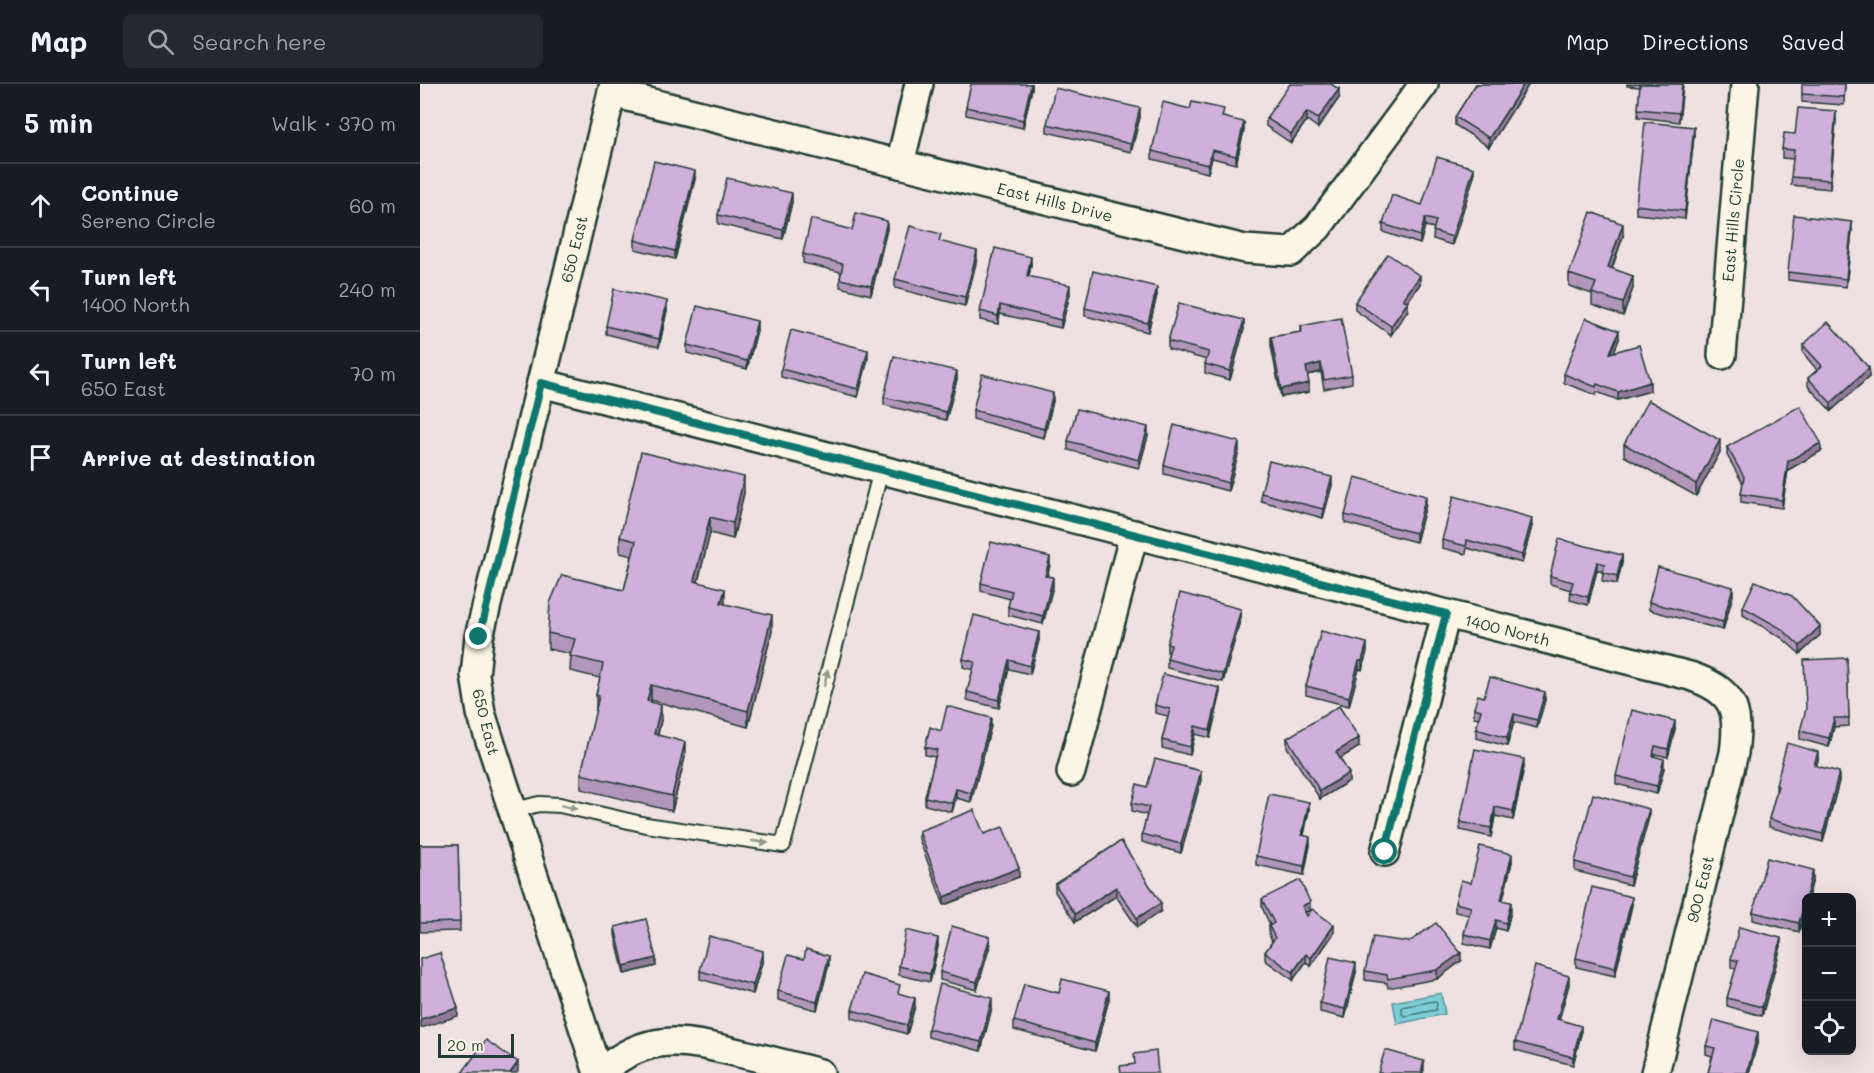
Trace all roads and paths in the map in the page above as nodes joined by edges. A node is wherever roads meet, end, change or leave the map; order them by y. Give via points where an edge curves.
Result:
1 (919, 84) edge
2 (1424, 84) edge
3 (1745, 84) edge
4 (614, 88) edge
5 (900, 164) junction
6 (1722, 355) dead end
7 (541, 383) junction
8 (881, 470) junction
9 (1134, 534) junction
10 (1446, 614) junction
11 (1733, 703) joint
12 (1071, 772) dead end
13 (511, 811) junction
14 (1385, 852) dead end
15 (599, 1073) edge
16 (820, 1073) edge
17 (1655, 1073) edge

1 - 5 street
2 - 5 street, East Hills Drive via 1318,227 1291,252 1245,249
3 - 6 street, East Hills Circle
4 - 5 street, East Hills Drive
4 - 7 street, 650 East
7 - 8 street, 1400 North
7 - 13 street, 650 East via 476,656 479,703
8 - 9 street, 1400 North
13 -> 8 lane via 539,804 560,805 646,825 783,845
9 - 10 street, 1400 North
9 - 12 street
10 - 11 street, 1400 North via 1690,676 1722,690
10 - 14 street
11 - 17 street, 900 East via 1734,753
13 - 15 street, 650 East
15 - 16 street via 629,1051 668,1041 691,1041

